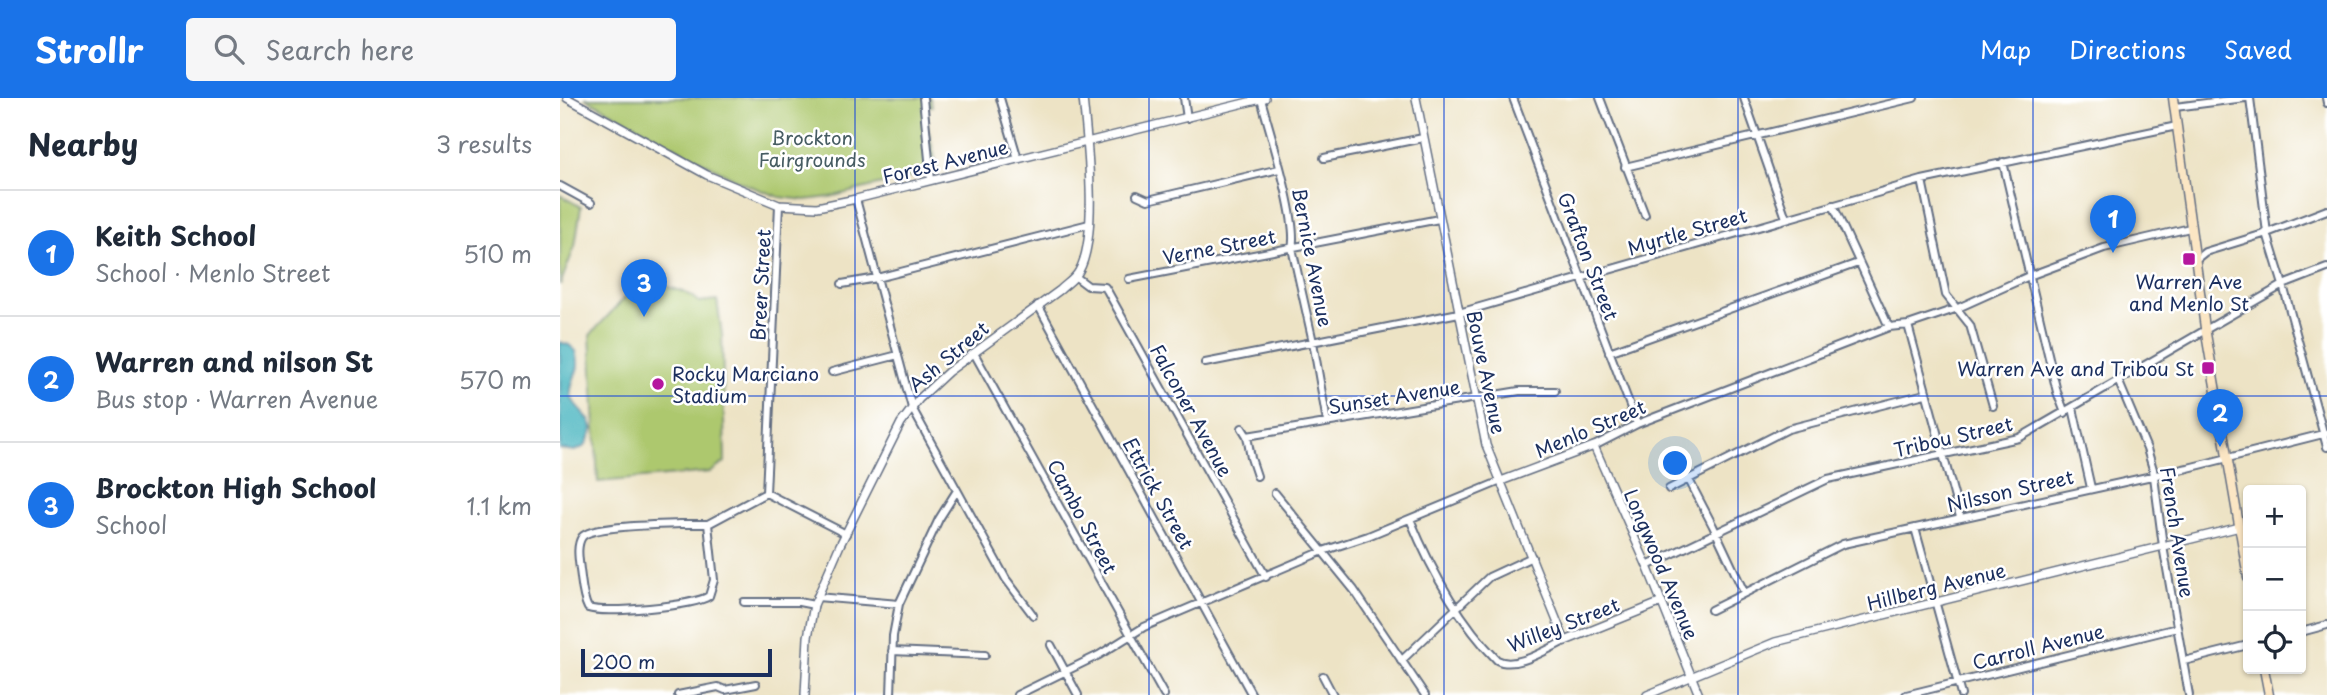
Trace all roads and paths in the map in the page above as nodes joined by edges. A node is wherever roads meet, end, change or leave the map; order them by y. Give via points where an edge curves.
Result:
1 (567, 98) edge
2 (923, 98) edge
3 (1000, 98) edge
4 (1083, 98) edge
5 (1184, 98) edge
6 (1416, 98) edge
7 (1513, 98) edge
8 (1600, 98) edge
9 (1744, 98) edge
10 (1914, 98) edge
11 (2248, 98) edge
12 (1263, 99) edge
13 (2174, 102) edge
14 (1187, 118) junction
15 (2177, 126) junction
16 (1758, 136) junction
17 (1423, 138) junction
18 (1087, 141) junction
19 (1324, 158) dead end
20 (1018, 159) junction
21 (2003, 162) junction
22 (1625, 167) junction
23 (1279, 169) junction
24 (931, 180) junction
25 (1922, 180) junction
26 (560, 186) edge
27 (1137, 195) dead end
28 (856, 199) junction
29 (591, 203) dead end
30 (779, 205) junction
31 (1833, 205) junction
32 (2327, 210) edge
33 (1645, 215) dead end
34 (1786, 218) junction
35 (1439, 219) junction
36 (1089, 224) junction
37 (2190, 228) junction
38 (2267, 233) junction
39 (1292, 248) junction
40 (2195, 260) junction
41 (1858, 263) junction
42 (2327, 268) edge
43 (1076, 276) junction
44 (2029, 276) junction
45 (877, 278) junction
46 (1129, 279) dead end
47 (1581, 279) junction
48 (842, 284) dead end
49 (2283, 285) junction
50 (1038, 305) junction
51 (1958, 308) junction
52 (1458, 313) junction
53 (1908, 325) junction
54 (1889, 327) junction
55 (2205, 328) junction
56 (1313, 342) junction
57 (974, 352) junction
58 (1609, 352) junction
59 (898, 355) junction
60 (1205, 363) dead end
61 (832, 372) dead end
62 (2118, 380) junction
63 (1555, 391) dead end
64 (1925, 394) junction
65 (1476, 398) junction
66 (1993, 406) dead end
67 (912, 408) junction
68 (2073, 408) junction
69 (2065, 412) junction
70 (1327, 422) junction
71 (1637, 424) junction
72 (1242, 428) dead end
73 (2325, 433) edge
74 (1247, 436) junction
75 (1594, 446) junction
76 (2327, 447) edge
77 (1944, 455) junction
78 (2227, 458) junction
79 (2154, 475) junction
80 (1257, 476) dead end
81 (1688, 478) junction
82 (1501, 481) junction
83 (2091, 488) junction
84 (1669, 489) dead end
85 (956, 492) junction
86 (766, 493) junction
87 (1275, 494) dead end
88 (1960, 517) junction
89 (1410, 519) junction
90 (708, 524) junction
91 (2240, 527) junction
92 (1915, 528) junction
93 (1717, 533) junction
94 (846, 534) junction
95 (2163, 546) junction
96 (2243, 548) edge
97 (1323, 551) junction
98 (1532, 558) junction
99 (1647, 566) junction
100 (1266, 577) junction
101 (1744, 592) junction
102 (744, 601) dead end
103 (816, 601) junction
104 (1662, 602) junction
105 (1934, 602) junction
106 (1201, 603) junction
107 (899, 604) junction
108 (1456, 610) junction
109 (1710, 610) dead end
110 (1033, 615) dead end
111 (2327, 625) edge
112 (2177, 628) junction
113 (2306, 631) edge
114 (1130, 634) junction
115 (1565, 641) junction
116 (1051, 645) dead end
117 (2243, 646) edge
118 (892, 650) junction
119 (985, 655) dead end
120 (1401, 661) junction
121 (2184, 661) junction
122 (1066, 671) junction
123 (2265, 674) edge
124 (1323, 676) dead end
125 (1692, 677) junction
126 (1958, 682) junction
127 (756, 684) dead end
128 (726, 692) edge
129 (678, 695) edge
130 (805, 695) edge
131 (891, 695) edge
132 (1017, 695) edge
133 (1077, 695) edge
134 (1164, 695) edge
135 (1252, 695) edge
136 (1333, 695) edge
137 (1425, 695) edge
138 (1647, 695) edge
139 (1699, 695) edge
140 (1906, 695) edge
141 (1961, 695) edge
142 (2189, 695) edge
143 (2269, 695) edge

1 - 30 street, Forest Avenue via 707,175
2 - 24 street
3 - 20 street
4 - 18 street
5 - 14 street
6 - 17 street, Bouve Avenue
7 - 47 street, Grafton Street
8 - 22 street
9 - 16 street
10 - 16 street
11 - 13 street
11 - 38 street
12 - 14 street, Forest Avenue
12 - 23 street, Bernice Avenue
13 - 15 main road
14 - 18 street, Forest Avenue
15 - 21 street, Myrtle Street
15 - 37 main road
16 - 22 street
16 - 34 street
17 - 19 street
17 - 35 street, Bouve Avenue
18 - 20 street, Forest Avenue
18 - 36 street
20 - 24 street, Forest Avenue
21 - 25 street, Myrtle Street
21 - 44 street
22 - 33 street
23 - 27 street via 1149,200
23 - 39 street, Bernice Avenue via 1292,226
24 - 28 street, Forest Avenue
25 - 31 street, Myrtle Street
25 - 51 street via 1946,295
26 - 29 street
28 - 30 street, Forest Avenue via 817,207
28 - 45 street
30 - 86 street, Breer Street
31 - 34 street, Myrtle Street
31 - 41 street
32 - 38 street
34 - 47 street, Myrtle Street
35 - 39 street, Verne Street
35 - 52 street, Bouve Avenue
36 - 43 street via 1084,259
36 - 45 street
37 - 40 main road
37 - 44 street, Menlo Street via 2104,248
38 - 40 street via 2204,252
38 - 49 street
39 - 46 street, Verne Street
39 - 56 street, Bernice Avenue
40 - 55 main road
41 - 54 street
41 - 58 street
42 - 49 street, Tribou Street
43 - 50 street, Ash Street
43 - 100 street, Falconer Avenue via 1088,286 1105,287
44 - 51 street, Menlo Street
44 - 69 street
45 - 48 street
45 - 59 street
47 - 52 street, Myrtle Street
47 - 58 street, Grafton Street
49 - 55 street, Tribou Street
49 - 73 street
50 - 57 street, Ash Street
50 - 106 street, Ettrick Street
51 - 53 street, Menlo Street
51 - 66 street via 1970,326
52 - 56 street, Myrtle Street
52 - 65 street, Bouve Avenue
53 - 54 street, Menlo Street
53 - 64 street
54 - 71 street, Menlo Street
55 - 62 street, Tribou Street
55 - 78 main road
56 - 60 street, Myrtle Street
56 - 70 street, Bernice Avenue
57 - 67 street, Ash Street
57 - 114 street, Cambo Street
58 - 71 street, Grafton Street
59 - 61 street
59 - 67 street
62 - 68 street, Tribou Street
62 - 79 street, French Avenue
63 - 65 street, Sunset Avenue
64 - 77 street
64 - 81 street via 1788,429
65 - 70 street, Sunset Avenue
65 - 82 street, Bouve Avenue via 1486,445
67 - 85 street
67 - 94 street, Ash Street
68 - 69 street, Tribou Street
68 - 83 street
69 - 77 street, Tribou Street via 2019,438
70 - 74 street, Sunset Avenue
71 - 75 street, Menlo Street
72 - 74 street
73 - 76 street
73 - 78 street, Nilsson Street
74 - 80 street
75 - 82 street, Menlo Street
75 - 99 street, Longwood Avenue
77 - 88 street
77 - 93 street, Tribou Street via 1828,479
78 - 79 street, Nilsson Street
78 - 91 main road
79 - 83 street, Nilsson Street
79 - 95 street, French Avenue
81 - 84 street
81 - 93 street
82 - 89 street, Menlo Street
82 - 98 street, Bouve Avenue
83 - 88 street, Nilsson Street
85 - 107 street
85 - 110 street via 1006,579
86 - 90 street
86 - 94 street
87 - 97 street
88 - 92 street, Nilsson Street
89 - 97 street, Menlo Street
89 - 108 street
90 - 90 street via 714,580 706,598 687,604 606,611 586,605 579,556 585,535 598,530
91 - 95 street, Hillberg Avenue
91 - 96 main road
92 - 101 street, Nilsson Street via 1843,544
92 - 105 street
93 - 99 street, Tribou Street
93 - 101 street
94 - 103 street, Ash Street
95 - 105 street, Hillberg Avenue
95 - 112 street, French Avenue
97 - 100 street, Menlo Street
97 - 120 street
98 - 108 street via 1489,577
98 - 115 street, Bouve Avenue
99 - 104 street, Longwood Avenue
100 - 106 street, Menlo Street
101 - 109 street, Nilsson Street
102 - 103 street
103 - 107 street
103 - 130 street, Ash Street via 808,637
104 - 115 street, Willey Street
104 - 125 street, Longwood Avenue
105 - 125 street, Hillberg Avenue via 1775,642
105 - 126 street
106 - 114 street, Menlo Street
106 - 135 street, Ettrick Street
107 - 118 street
108 - 115 street, Willey Street via 1500,663 1517,662
108 - 120 street
111 - 113 street
112 - 121 street, French Avenue
112 - 126 street, Carroll Avenue
114 - 122 street, Menlo Street
114 - 134 street, Cambo Street
116 - 122 street
117 - 121 street
118 - 119 street
118 - 131 street
120 - 137 street
121 - 142 street, French Avenue
122 - 132 street, Menlo Street
122 - 133 street
123 - 143 main road
124 - 136 street
125 - 138 street, Hillberg Avenue
125 - 139 street, Longwood Avenue
126 - 140 street, Carroll Avenue
126 - 141 street
127 - 128 street
128 - 129 street via 718,687

